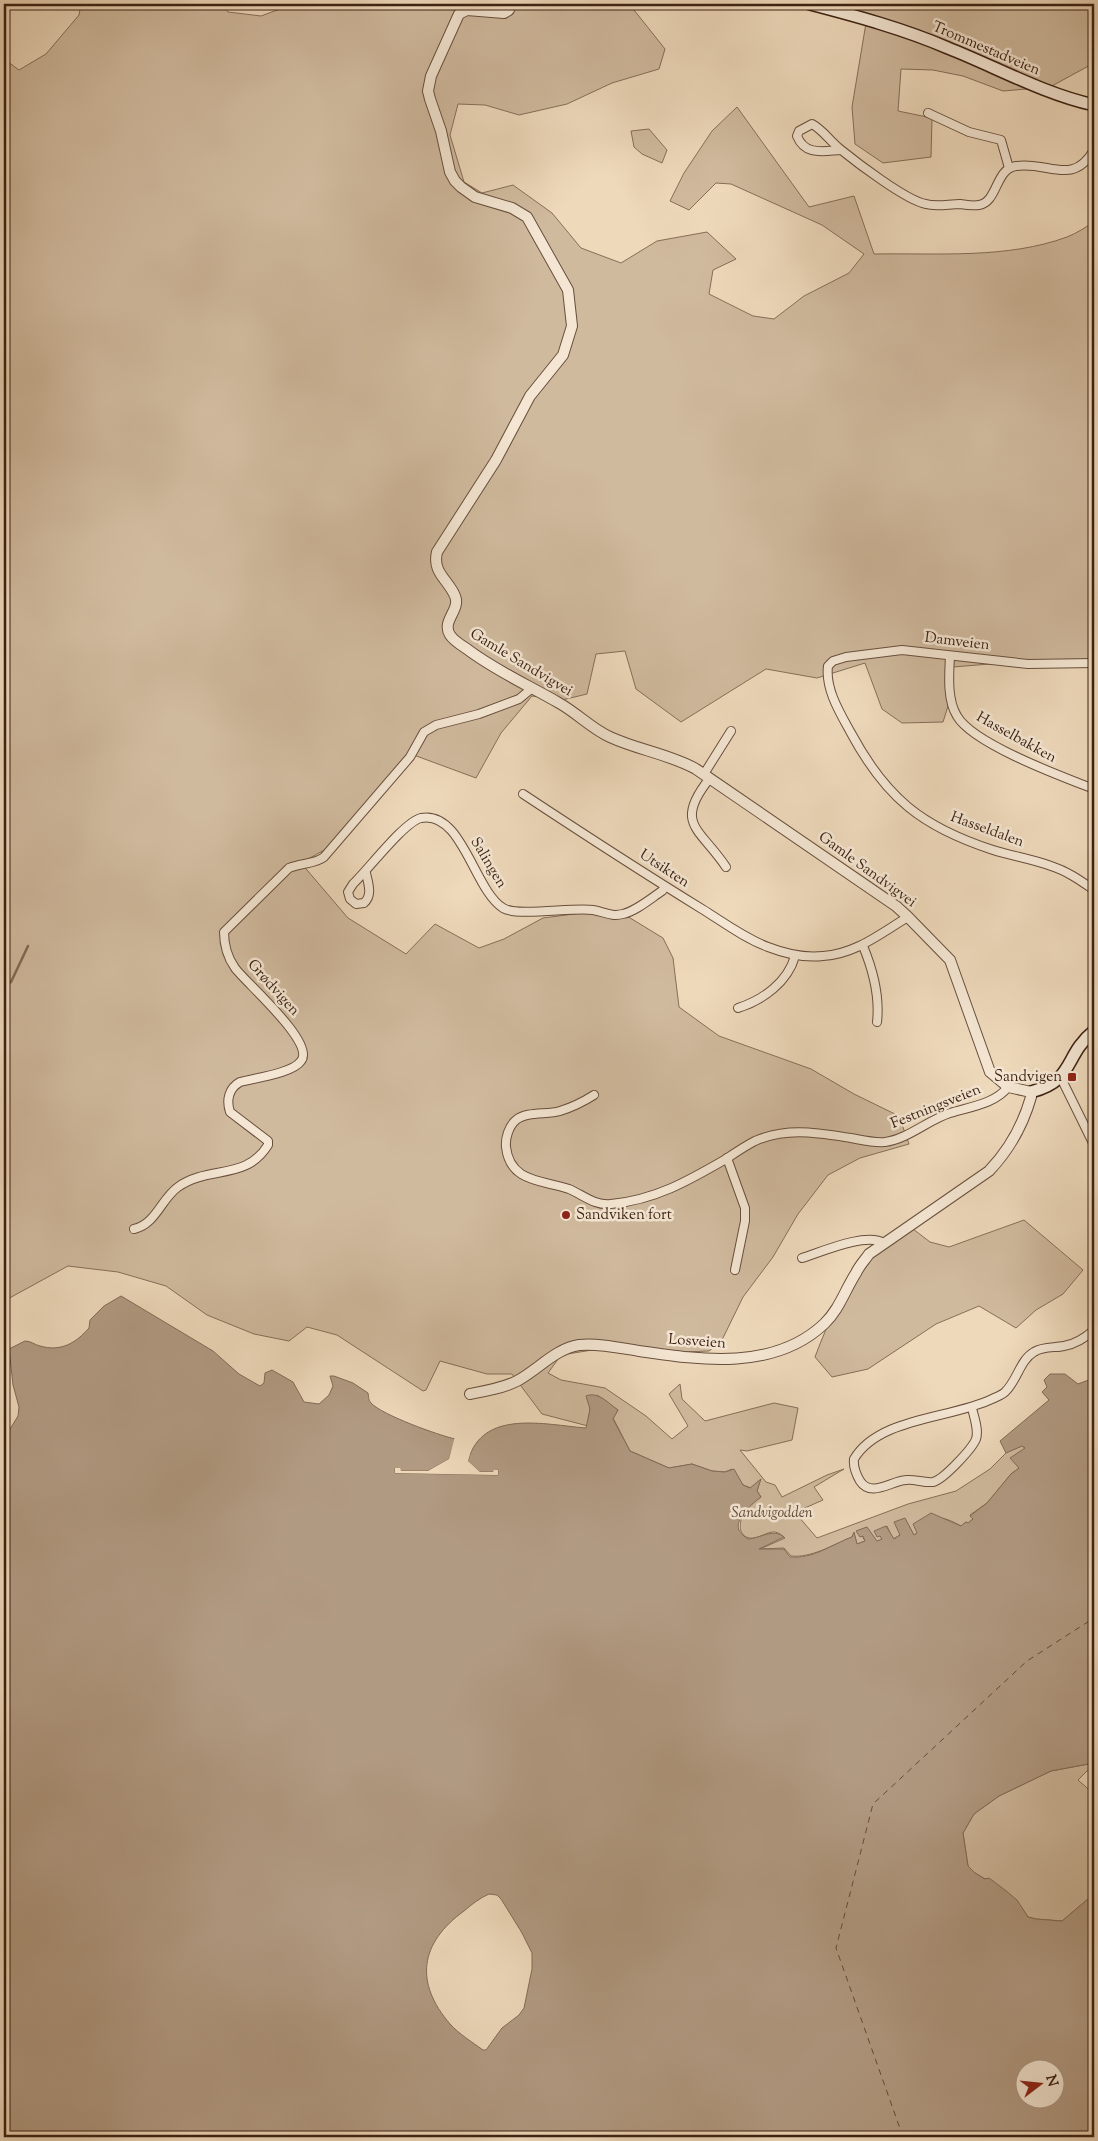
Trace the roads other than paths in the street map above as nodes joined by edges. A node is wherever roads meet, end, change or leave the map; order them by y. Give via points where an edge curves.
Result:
1 (509, 4) edge
2 (810, 4) edge
3 (1094, 104) edge
4 (928, 113) dead end
5 (841, 150) junction
6 (1094, 150) edge
7 (1009, 168) junction
8 (950, 656) junction
9 (1094, 663) edge
10 (827, 674) joint
11 (531, 689) junction
12 (731, 732) dead end
13 (707, 776) junction
14 (1094, 789) edge
15 (523, 794) dead end
16 (726, 867) dead end
17 (366, 873) dead end
18 (665, 887) junction
19 (1094, 890) edge
20 (908, 917) junction
21 (863, 946) junction
22 (795, 956) junction
23 (738, 1008) dead end
24 (877, 1022) dead end
25 (1094, 1031) edge
26 (1061, 1078) junction
27 (1008, 1087) junction
28 (1031, 1092) junction
29 (594, 1095) dead end
30 (1094, 1145) edge
31 (727, 1158) junction
32 (134, 1229) dead end
33 (884, 1243) junction
34 (802, 1258) dead end
35 (735, 1270) dead end
36 (1094, 1330) edge
37 (470, 1394) dead end
38 (972, 1408) junction

1 - 11 street, Gamle Sandvigvei via 509,10 504,13 470,10 458,14 431,76 428,91 455,181 475,197 512,208 527,217 568,290 572,326 563,355 530,396 496,460 442,542 435,562 456,600 447,624 451,637
2 - 3 main road, Trommestadveien via 883,24 1056,94
4 - 7 street via 969,132 1001,140
5 - 5 street via 812,124 799,131 797,136 801,145 808,149
5 - 7 street via 912,200 926,205 980,205 989,199
6 - 7 street via 1086,162 1071,171 1022,166
8 - 9 street, Damveien via 1028,664
8 - 10 street, Damveien via 902,650 863,654 833,661
8 - 14 street, Hasselbakken via 952,704 957,717 969,731 1051,773
10 - 19 street, Hasseldalen via 834,700 860,749 892,794 912,811 954,836 1052,866 1073,875
11 - 13 street, Gamle Sandvigvei via 607,736 670,756
11 - 32 street, Grødvigen via 519,699 436,725 424,732 410,757 324,857 289,868 224,932 226,950 235,968 284,1019 296,1036 302,1061 290,1069 240,1082 228,1098 230,1112 264,1137 268,1145 264,1152 242,1168 200,1177 178,1188 147,1224
12 - 13 street
13 - 16 street via 691,815 704,839
13 - 20 street, Gamle Sandvigvei
15 - 18 street, Utsikten
17 - 18 street, Salingen via 408,825 421,818 439,820 451,829 483,885 504,909 519,912 594,910 612,916 626,914
18 - 22 street, Utsikten via 749,938
20 - 21 street, Utsikten
20 - 27 street, Gamle Sandvigvei via 950,960 990,1072
21 - 22 street, Utsikten via 824,956
21 - 24 street via 878,995
22 - 23 street via 777,985 760,998
25 - 26 main road via 1074,1052
26 - 28 main road
26 - 30 street
27 - 28 street, Gamle Sandvigvei
27 - 31 street, Festningsveien via 992,1099 947,1114 886,1142 806,1131 755,1141
28 - 33 street, Losveien via 1028,1108 1002,1157 988,1171
29 - 31 street, Festningsveien via 558,1112 531,1114 517,1119 505,1140 506,1156 513,1166 532,1180 568,1189 594,1202 609,1205 653,1196 677,1187
31 - 35 street via 745,1208
33 - 34 street via 870,1239
33 - 37 street, Losveien via 869,1254 825,1324 797,1342 770,1353 735,1359 687,1358 581,1345 563,1349 511,1384
36 - 38 street via 1081,1341 1034,1352 1004,1393
38 - 38 street via 901,1426 874,1439 858,1451 854,1459 857,1476 870,1489 904,1480 934,1482 943,1477 976,1438

